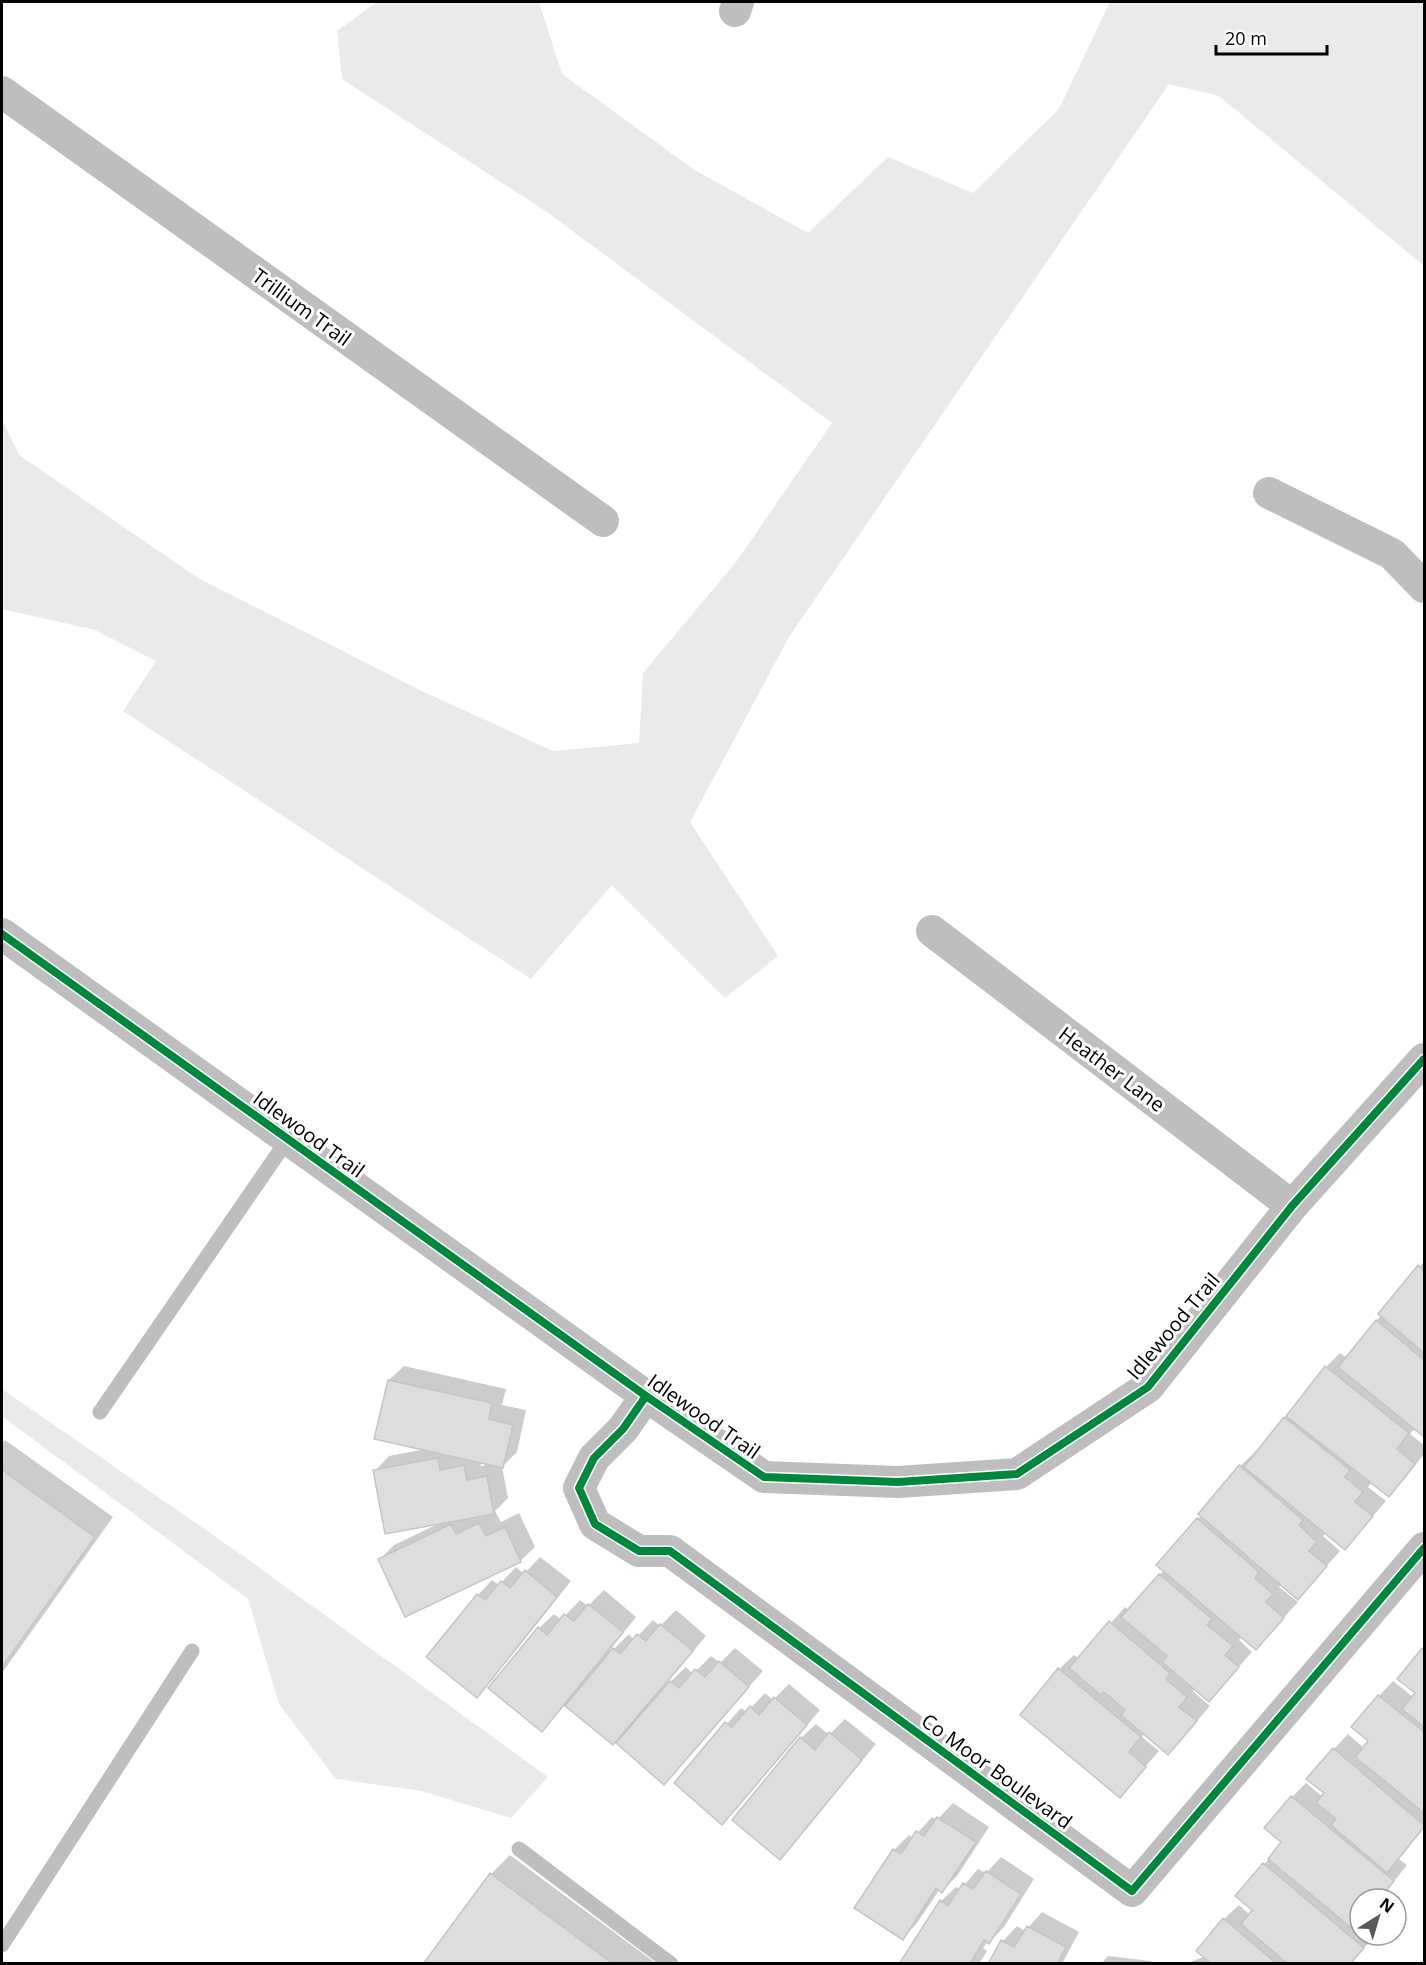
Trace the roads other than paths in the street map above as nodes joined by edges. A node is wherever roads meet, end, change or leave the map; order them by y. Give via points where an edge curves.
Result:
1 (2, 92) edge
2 (1269, 493) dead end
3 (603, 521) dead end
4 (1425, 587) edge
5 (932, 931) dead end
6 (2, 934) edge
7 (1425, 1059) edge
8 (288, 1139) junction
9 (1292, 1206) junction
10 (646, 1396) junction
11 (100, 1412) dead end
12 (1425, 1548) edge
13 (192, 1651) dead end
14 (519, 1850) dead end
15 (2, 1945) edge
16 (671, 1964) edge

1 - 3 street, Trillium Trail
2 - 4 street via 1392,554
5 - 9 street, Heather Lane
6 - 8 street, Idlewood Trail
7 - 9 street, Idlewood Trail
8 - 10 street, Idlewood Trail
8 - 11 lane
9 - 10 street, Idlewood Trail via 1148,1387 1017,1474 898,1482 764,1478
10 - 12 street, Co Moor Boulevard via 623,1429 594,1458 579,1488 595,1524 639,1551 670,1551 1132,1891
13 - 15 lane
14 - 16 lane

